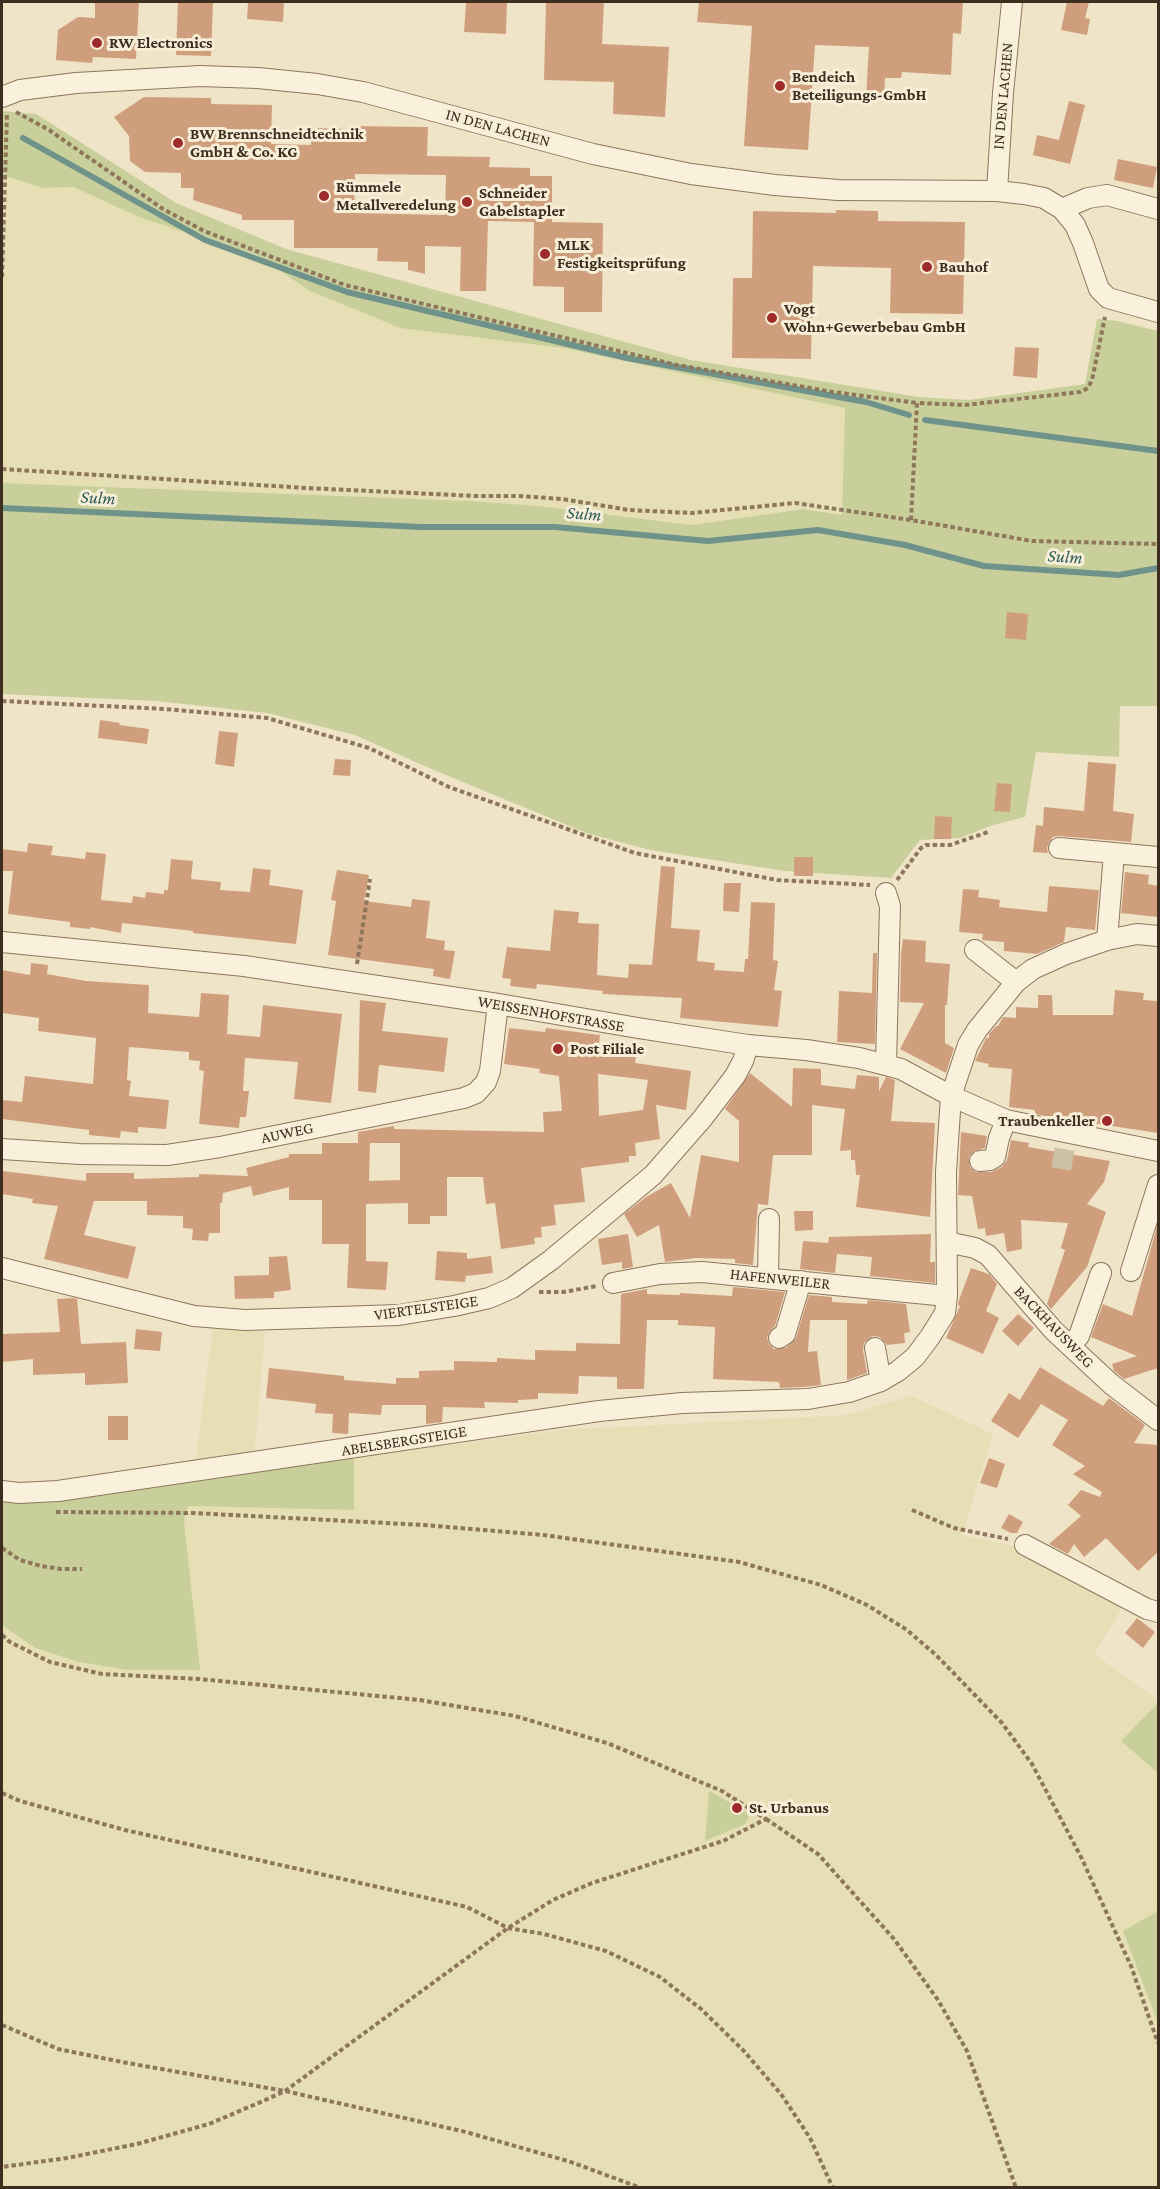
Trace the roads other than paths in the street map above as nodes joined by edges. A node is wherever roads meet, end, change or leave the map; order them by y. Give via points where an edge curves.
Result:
1 (1012, 2) edge
2 (2, 97) edge
3 (997, 191) junction
4 (1062, 209) junction
5 (1158, 209) edge
6 (1158, 312) edge
7 (1059, 848) dead end
8 (1114, 853) junction
9 (1158, 857) edge
10 (886, 893) road end
11 (1158, 936) edge
12 (1107, 940) junction
13 (2, 942) edge
14 (975, 950) dead end
15 (1016, 982) junction
16 (498, 1004) junction
17 (748, 1045) junction
18 (886, 1064) junction
19 (951, 1096) junction
20 (1006, 1120) junction
21 (2, 1149) edge
22 (1158, 1151) edge
23 (980, 1161) dead end
24 (1158, 1185) edge
25 (768, 1219) dead end
26 (947, 1242) junction
27 (2, 1268) edge
28 (1131, 1271) dead end
29 (1101, 1273) dead end
30 (768, 1278) junction
31 (801, 1281) junction
32 (613, 1282) road end
33 (948, 1296) junction
34 (779, 1338) dead end
35 (1069, 1345) junction
36 (875, 1348) dead end
37 (881, 1381) junction
38 (1158, 1420) edge
39 (2, 1491) edge
40 (1025, 1545) road end
41 (1158, 1612) edge

1 - 3 street, IN DEN LACHEN
2 - 3 street, IN DEN LACHEN via 20,90 76,83 200,76 267,79 363,92 593,153 691,174 838,190
3 - 4 street, IN DEN LACHEN via 1044,198
4 - 5 street via 1107,195
4 - 6 street via 1075,225 1099,289 1108,298
7 - 8 street
8 - 9 street
8 - 12 street
10 - 18 street via 890,906
11 - 12 street via 1137,934
12 - 15 street via 1033,969
13 - 16 street, WEISSENHOFSTRASSE via 244,966
14 - 15 street
15 - 19 street via 968,1045
16 - 17 street, WEISSENHOFSTRASSE
16 - 21 street, AUWEG via 490,1071 481,1088 464,1098 167,1155
17 - 18 street, WEISSENHOFSTRASSE
17 - 27 street, VIERTELSTEIGE via 735,1076 652,1174 551,1260 512,1288 489,1298 399,1315 245,1320 194,1316
18 - 19 street, WEISSENHOFSTRASSE
19 - 20 street, WEISSENHOFSTRASSE
19 - 26 street
20 - 22 street, WEISSENHOFSTRASSE
20 - 23 street via 995,1157
24 - 28 street
25 - 30 street
26 - 33 street
26 - 35 street, BACKHAUSWEG via 975,1248 988,1256
29 - 35 street via 1079,1336
30 - 31 street, HAFENWEILER
30 - 32 street, HAFENWEILER via 692,1272
31 - 33 street, HAFENWEILER
31 - 34 street via 785,1334
33 - 37 street via 945,1312 915,1357
35 - 38 street, BACKHAUSWEG via 1110,1384
36 - 37 street
37 - 39 street, ABELSBERGSTEIGE via 849,1392 808,1399 682,1403 599,1411 69,1490
40 - 41 street

